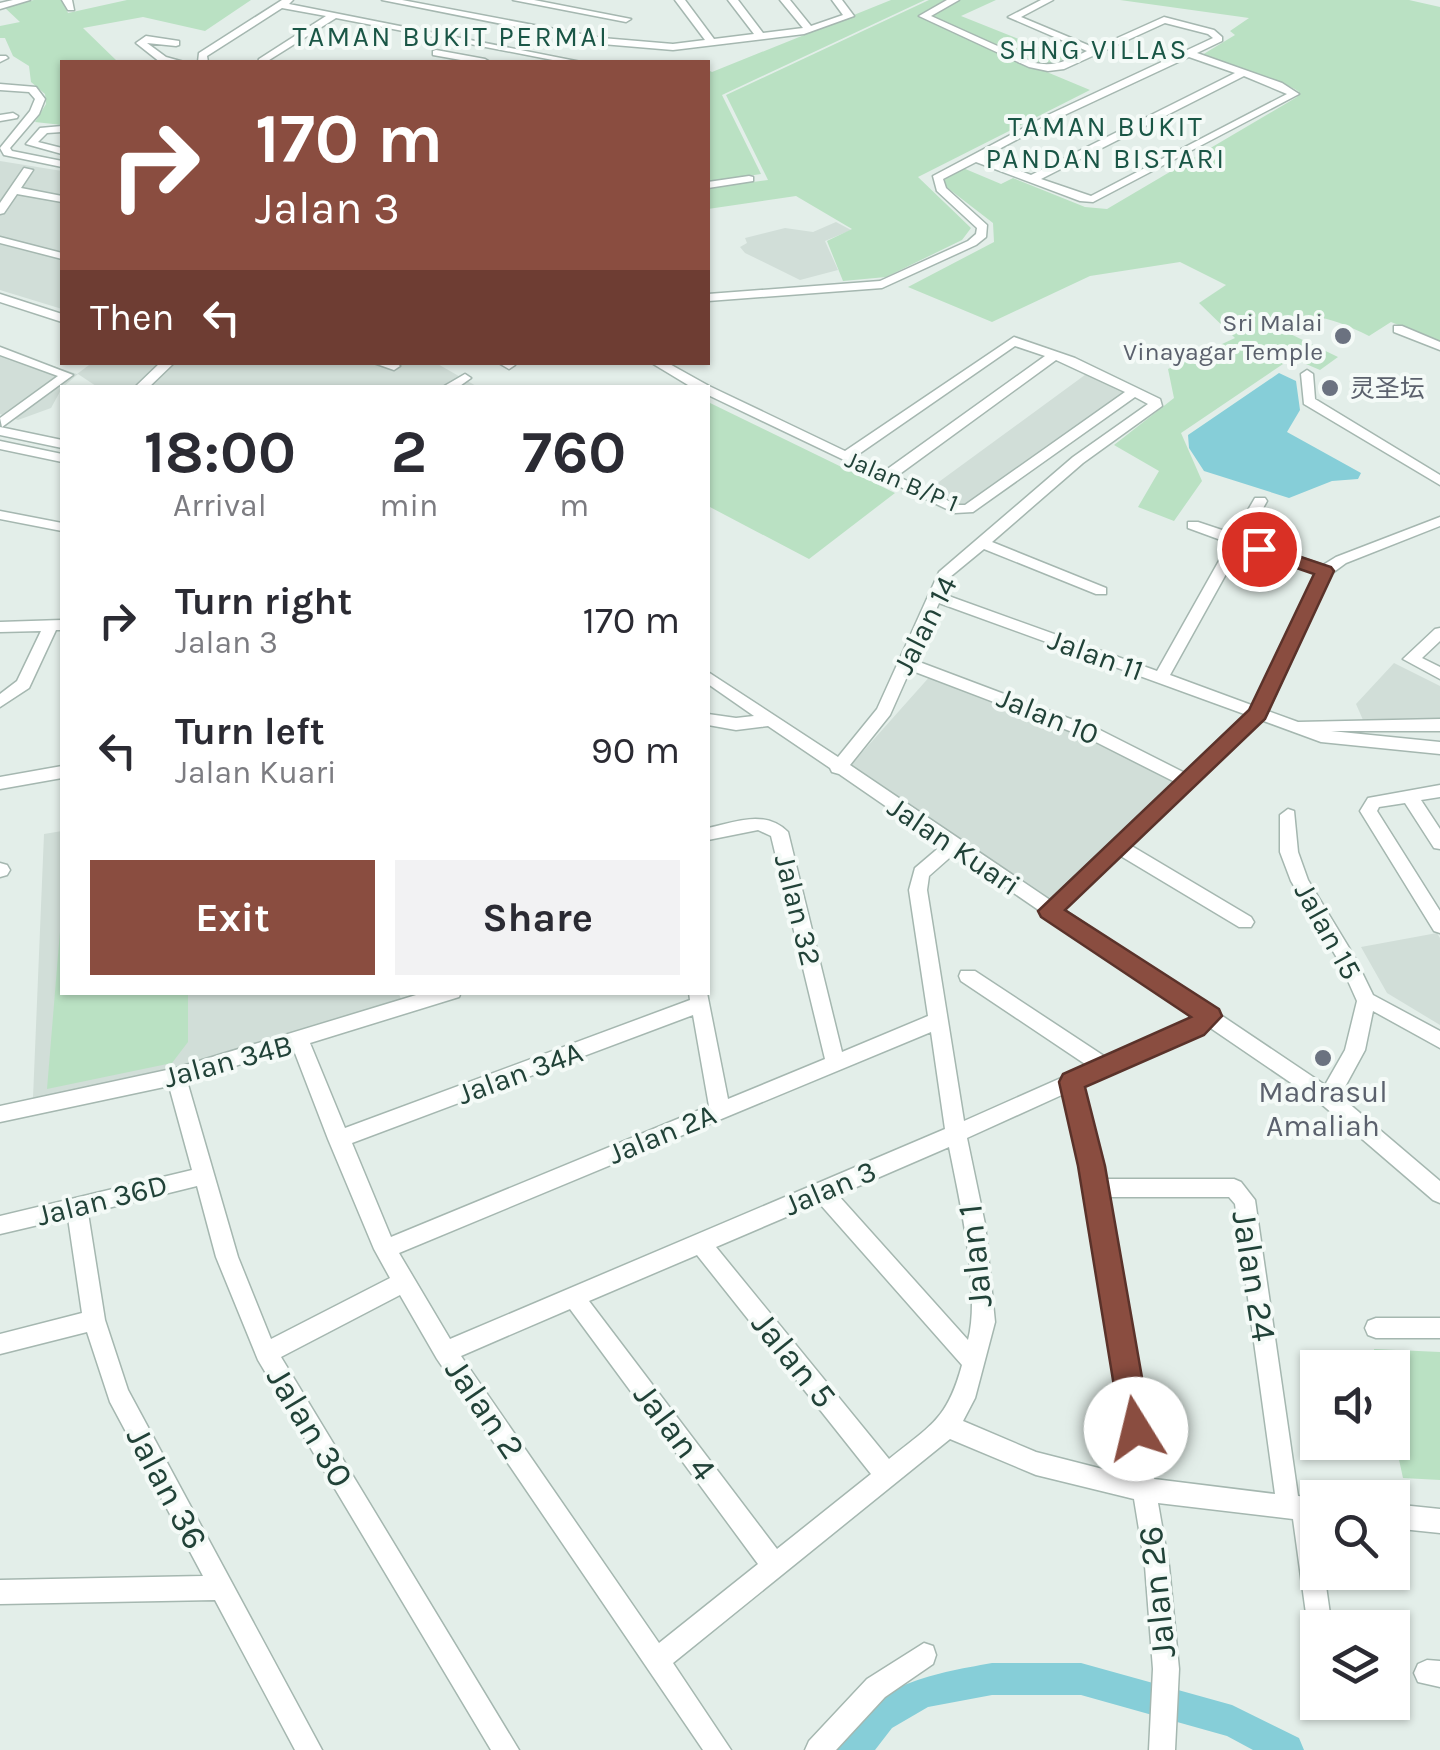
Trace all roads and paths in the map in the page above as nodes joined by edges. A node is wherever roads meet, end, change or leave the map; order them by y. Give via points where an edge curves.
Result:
1 (26, 0) edge
2 (388, 0) edge
3 (518, 0) edge
4 (614, 0) edge
5 (680, 0) edge
6 (732, 0) edge
7 (785, 0) edge
8 (837, 0) edge
9 (954, 0) edge
10 (1048, 0) edge
11 (284, 3) edge
12 (0, 6) edge
13 (333, 16) junction
14 (13, 18) dead end
15 (626, 19) junction
16 (809, 30) junction
17 (760, 36) junction
18 (454, 38) junction
19 (711, 42) junction
20 (176, 43) dead end
21 (642, 45) junction
22 (673, 46) junction
23 (1096, 51) junction
24 (436, 53) junction
25 (1191, 54) junction
26 (172, 60) edge
27 (202, 60) edge
28 (265, 60) edge
29 (427, 60) edge
30 (473, 60) edge
31 (551, 60) edge
32 (681, 60) edge
33 (1240, 74) junction
34 (20, 80) dead end
35 (2, 90) edge
36 (60, 129) edge
37 (60, 151) edge
38 (976, 158) junction
39 (60, 163) edge
40 (28, 170) dead end
41 (749, 179) dead end
42 (1030, 180) junction
43 (710, 185) edge
44 (15, 190) junction
45 (60, 199) edge
46 (0, 210) edge
47 (0, 240) edge
48 (60, 255) edge
49 (0, 298) edge
50 (710, 298) edge
51 (60, 317) edge
52 (1398, 328) dead end
53 (1440, 346) edge
54 (0, 351) edge
55 (1055, 355) junction
56 (60, 360) edge
57 (166, 365) edge
58 (390, 365) edge
59 (662, 365) edge
60 (394, 366) dead end
61 (49, 368) junction
62 (1307, 374) dead end
63 (465, 378) dead end
64 (143, 385) edge
65 (452, 385) edge
66 (700, 385) edge
67 (710, 390) edge
68 (1134, 392) junction
69 (3, 421) edge
70 (60, 434) edge
71 (60, 443) edge
72 (0, 445) edge
73 (1056, 448) junction
74 (845, 457) junction
75 (60, 458) edge
76 (1078, 460) junction
77 (887, 476) junction
78 (1440, 481) edge
79 (1260, 501) dead end
80 (3, 520) edge
81 (1440, 522) edge
82 (1193, 525) dead end
83 (60, 527) edge
84 (980, 542) junction
85 (1239, 542) junction
86 (1325, 571) junction
87 (1101, 591) dead end
88 (934, 596) junction
89 (56, 626) edge
90 (0, 627) edge
91 (1440, 633) edge
92 (905, 662) junction
93 (1440, 674) edge
94 (710, 678) edge
95 (1160, 679) junction
96 (0, 702) edge
97 (1258, 714) junction
98 (710, 720) edge
99 (769, 720) junction
100 (1440, 725) edge
101 (1293, 727) junction
102 (1440, 748) edge
103 (838, 768) junction
104 (60, 772) edge
105 (1187, 782) junction
106 (0, 783) edge
107 (1440, 792) edge
108 (1410, 796) junction
109 (1288, 815) dead end
110 (710, 834) edge
111 (1440, 842) edge
112 (953, 846) junction
113 (1117, 846) junction
114 (1049, 911) junction
115 (1245, 922) dead end
116 (1440, 926) edge
117 (968, 976) dead end
118 (414, 998) edge
119 (699, 998) edge
120 (1366, 1001) junction
121 (1210, 1016) junction
122 (939, 1020) junction
123 (1440, 1040) edge
124 (300, 1041) junction
125 (835, 1061) junction
126 (1105, 1066) junction
127 (176, 1076) junction
128 (1072, 1082) junction
129 (1326, 1096) junction
130 (720, 1110) junction
131 (0, 1114) edge
132 (956, 1134) junction
133 (338, 1139) junction
134 (203, 1176) junction
135 (1095, 1188) junction
136 (822, 1192) junction
137 (1440, 1194) edge
138 (77, 1207) junction
139 (0, 1225) edge
140 (700, 1243) junction
141 (385, 1249) junction
142 (406, 1281) junction
143 (574, 1298) junction
144 (94, 1320) junction
145 (1376, 1328) dead end
146 (1440, 1328) edge
147 (0, 1344) edge
148 (446, 1352) junction
149 (266, 1354) junction
150 (974, 1363) junction
151 (948, 1426) junction
152 (888, 1477) junction
153 (1146, 1492) junction
154 (1300, 1492) edge
155 (1300, 1508) edge
156 (1410, 1518) edge
157 (1440, 1521) edge
158 (775, 1566) junction
159 (219, 1588) junction
160 (0, 1592) edge
161 (924, 1655) dead end
162 (658, 1660) junction
163 (1162, 1743) edge
164 (309, 1750) edge
165 (506, 1750) edge
166 (718, 1750) edge
167 (818, 1750) edge

1 - 12 street
2 - 21 street
3 - 15 street
4 - 15 street
5 - 19 street
6 - 17 street
7 - 16 street
8 - 16 street via 849,16
9 - 23 street via 924,16 1032,66 1061,67
10 - 23 street via 1012,17
11 - 13 street
11 - 27 street
12 - 14 street
13 - 18 street
13 - 28 street
15 - 21 street
16 - 17 street
17 - 19 street
18 - 24 street
18 - 31 street
19 - 22 street
20 - 26 street via 141,43
21 - 22 street
22 - 32 street
23 - 25 street via 1167,20 1218,38
24 - 29 street
24 - 30 street
25 - 33 street
25 - 38 street
33 - 42 street
33 - 42 street via 1282,84 1294,94 1093,199
34 - 35 street
35 - 39 street via 32,89 40,99 5,148 8,153
36 - 37 street via 44,130 31,144
38 - 42 street
38 - 50 street via 936,180 983,228 972,244 882,284
40 - 44 street
41 - 43 street
44 - 45 street
44 - 46 street
47 - 48 street
49 - 51 street
52 - 53 street
54 - 61 street
55 - 68 street
55 - 74 street via 1014,341
55 - 77 street
56 - 61 street
57 - 64 street
58 - 60 street
59 - 66 street, Jalan B/P 1
61 - 69 street via 66,378
62 - 78 street via 1309,401
63 - 65 street
67 - 74 street, Jalan B/P 1
68 - 73 street, Jalan B/P 1
68 - 76 street, Jalan 14 via 1155,406
69 - 70 street
69 - 71 street
72 - 75 street
73 - 76 street
73 - 77 street, Jalan B/P 1 via 968,509
74 - 77 street, Jalan B/P 1
76 - 84 street, Jalan 14
79 - 85 street
80 - 83 street
81 - 86 street
82 - 85 street
84 - 87 street
84 - 88 street, Jalan 14 via 944,575
85 - 86 street
85 - 95 street
86 - 97 street
88 - 92 street, Jalan 14
88 - 95 street, Jalan 11
89 - 90 street
89 - 96 street via 23,684
91 - 93 street via 1410,659
92 - 103 street, Jalan 14 via 884,711
92 - 105 street, Jalan 10 via 1094,734
94 - 99 street, Jalan Kuari
95 - 97 street, Jalan 11
97 - 101 street, Jalan 11
97 - 105 street
98 - 99 street
99 - 103 street, Jalan Kuari
100 - 101 street
101 - 102 street, Jalan 11 via 1342,740
103 - 112 street, Jalan Kuari
104 - 106 street
105 - 113 street
107 - 108 street
108 - 111 street
108 - 116 street via 1374,802 1368,812
109 - 120 street, Jalan 15 via 1288,852 1300,881
110 - 125 street, Jalan 32 via 760,822 779,832
112 - 114 street, Jalan Kuari
112 - 122 street, Jalan 1 via 922,873 918,890
113 - 114 street
113 - 115 street
114 - 121 street, Jalan Kuari
117 - 126 street
118 - 124 street, Jalan 34B
119 - 130 street
119 - 133 street, Jalan 34A
120 - 123 street
120 - 129 street, Jalan 15 via 1355,1050
121 - 126 street, Jalan 3
121 - 129 street, Jalan Kuari
122 - 125 street, Jalan 2A
122 - 132 street, Jalan 1
124 - 127 street, Jalan 34B
124 - 133 street, Jalan 2
125 - 130 street, Jalan 2A
126 - 128 street, Jalan 3
127 - 131 street, Jalan 34B
127 - 134 street, Jalan 30
128 - 132 street, Jalan 3
128 - 135 street, Jalan 26
129 - 137 street, Jalan Kuari
130 - 141 street, Jalan 2A
132 - 136 street, Jalan 3
132 - 150 street, Jalan 1 via 975,1224 984,1322
133 - 141 street, Jalan 2
134 - 138 street, Jalan 36D
134 - 149 street, Jalan 30
135 - 153 street, Jalan 26
135 - 154 street, Jalan 24 via 1240,1191
136 - 140 street, Jalan 3
136 - 150 street
138 - 139 street, Jalan 36D
138 - 144 street, Jalan 36
140 - 143 street, Jalan 3
140 - 152 street, Jalan 5
141 - 142 street, Jalan 2
142 - 148 street, Jalan 2
142 - 149 street
143 - 148 street, Jalan 3
143 - 158 street, Jalan 4
144 - 147 street
144 - 159 street, Jalan 36 via 118,1394
145 - 146 street
148 - 162 street, Jalan 2
149 - 165 street, Jalan 30
150 - 151 street, Jalan 1
151 - 152 street, Jalan 1
151 - 153 street via 1027,1464
152 - 158 street, Jalan 1
153 - 155 street
153 - 163 street, Jalan 26 via 1166,1669
156 - 157 street
158 - 162 street, Jalan 1
159 - 160 street
159 - 164 street, Jalan 36
161 - 167 street via 876,1688
162 - 166 street, Jalan 2

